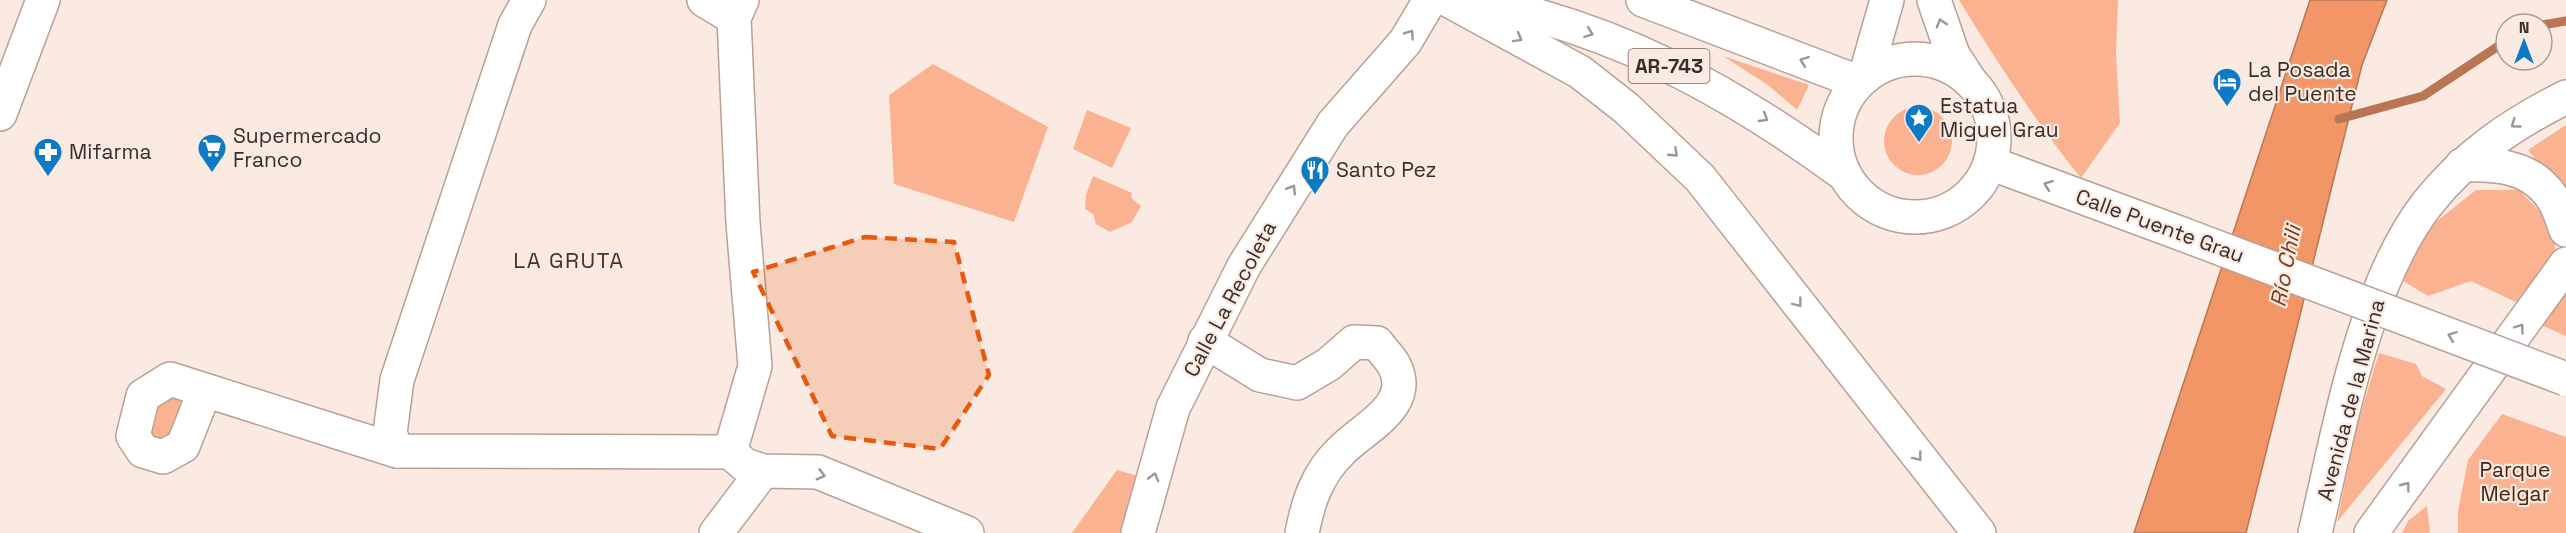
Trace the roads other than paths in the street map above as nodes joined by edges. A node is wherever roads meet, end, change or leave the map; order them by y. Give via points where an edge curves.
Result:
1 (43, 0) edge
2 (529, 0) edge
3 (704, 0) edge
4 (1430, 0) edge
5 (1448, 0) edge
6 (1473, 0) edge
7 (1643, 0) edge
8 (1887, 0) edge
9 (1934, 0) edge
10 (738, 9) edge
11 (1862, 79) junction
12 (1970, 81) junction
13 (2566, 97) edge
14 (0, 114) edge
15 (1990, 163) junction
16 (2462, 165) junction
17 (1845, 175) junction
18 (2566, 230) edge
19 (2566, 251) edge
20 (2566, 264) edge
21 (1205, 341) junction
22 (2566, 379) edge
23 (205, 390) dead end
24 (398, 452) junction
25 (730, 452) junction
26 (763, 471) junction
27 (716, 533) edge
28 (967, 533) edge
29 (1138, 533) edge
30 (1302, 533) edge
31 (1979, 533) edge
32 (2315, 533) edge
33 (2371, 533) edge

1 - 14 main road
2 - 24 main road via 515,25 398,380 390,434
3 - 10 main road
21 -> 4 main road, Calle La Recoleta via 1244,266 1333,124 1405,42
5 -> 31 main road via 1580,72 1626,108 1700,178
6 -> 17 main road, AR-743 via 1581,29 1651,57 1784,130
11 -> 7 main road, AR-743
8 - 11 main road
12 -> 9 main road via 1953,55
10 - 25 main road via 743,223 755,366
11 - 12 main road, AR-743 via 1894,62 1926,60 1942,64
11 - 17 main road, AR-743 via 1845,100 1837,120 1836,148
12 - 15 main road, AR-743 via 1990,113 1994,138
13 -> 16 main road, Avenida de la Marina via 2520,120
15 - 17 main road, AR-743 via 1982,180 1956,205 1921,217 1885,211 1869,203
22 -> 15 main road, Calle Puente Grau, bridge
16 - 18 main road via 2497,164 2529,175 2553,199
16 - 32 main road, Avenida de la Marina via 2427,205 2391,262 2343,411
19 - 20 main road
33 -> 20 main road
29 -> 21 main road, Calle La Recoleta via 1173,408
21 - 30 main road via 1260,375 1297,383 1329,364 1354,342 1377,343 1394,365 1400,384 1393,406 1340,451 1325,470 1309,498
23 - 24 main road
24 - 25 main road
25 - 26 main road via 745,465
26 - 27 main road
26 -> 28 main road via 818,472

